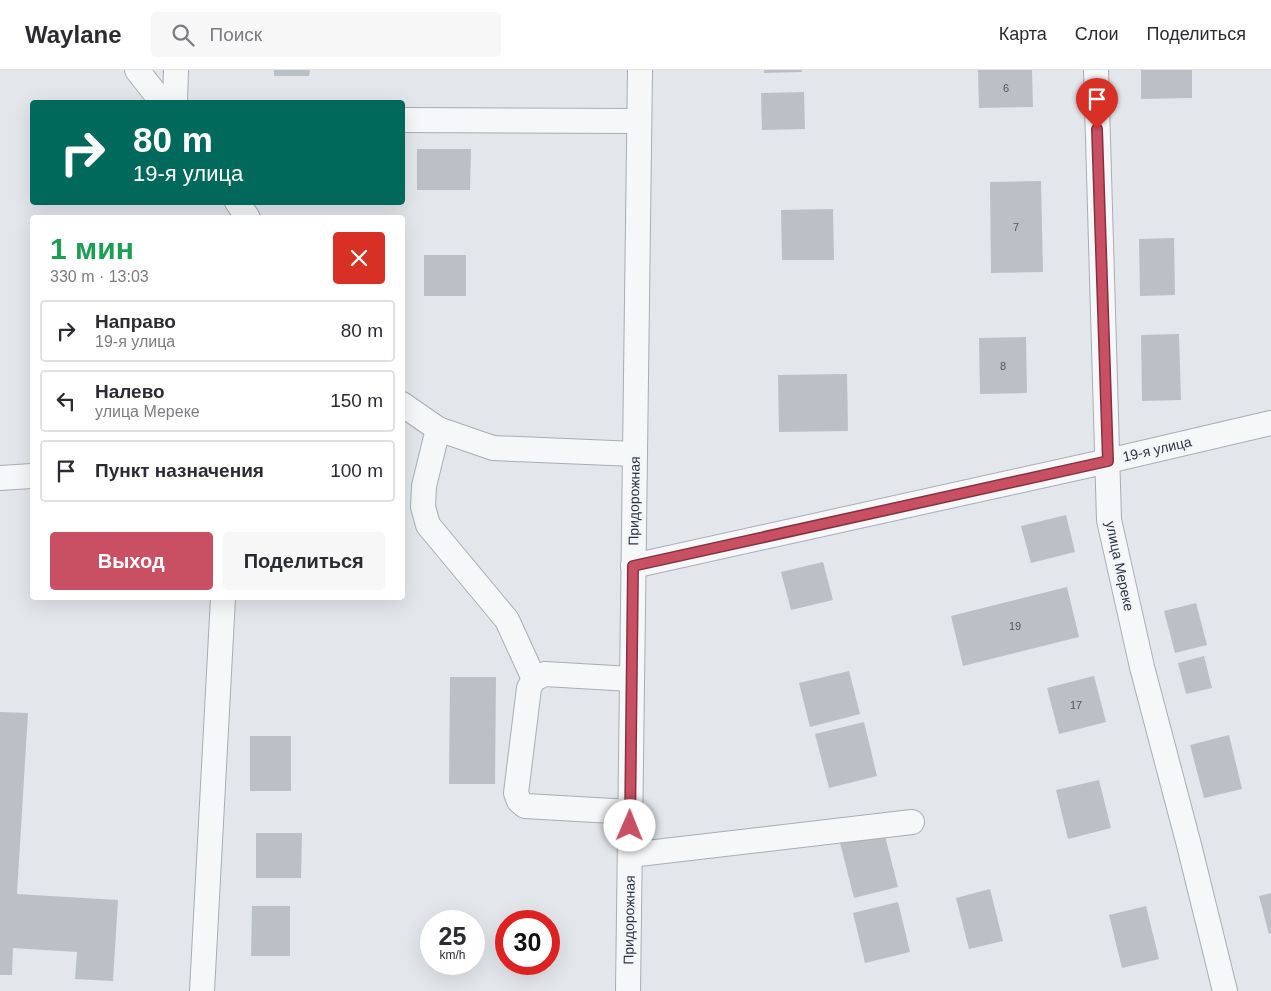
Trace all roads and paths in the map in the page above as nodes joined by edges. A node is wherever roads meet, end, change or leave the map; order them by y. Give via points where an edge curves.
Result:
1 (136, 70) edge
2 (176, 70) edge
3 (640, 70) edge
4 (1096, 70) edge
5 (160, 100) edge
6 (174, 100) edge
7 (405, 120) edge
8 (639, 121) junction
9 (405, 406) edge
10 (1271, 422) edge
11 (438, 429) junction
12 (635, 454) junction
13 (1108, 461) junction
14 (30, 476) edge
15 (0, 478) edge
16 (633, 566) junction
17 (222, 600) edge
18 (534, 679) junction
19 (631, 679) junction
20 (630, 812) junction
21 (912, 822) dead end
22 (630, 855) junction
23 (202, 991) edge
24 (628, 991) edge
25 (1225, 991) edge

1 - 5 street
2 - 6 street
3 - 8 street, Придорожная
4 - 13 street, улица Мереке
7 - 8 street
8 - 12 street, Придорожная
9 - 11 street
10 - 13 street, 19-я улица
11 - 12 street via 492,448
11 - 18 street via 424,486 422,507 428,525 507,620
12 - 16 street, Придорожная
13 - 16 street, 19-я улица
13 - 25 street, улица Мереке via 1111,530 1142,667
14 - 15 street
16 - 19 street, Придорожная
17 - 23 street
18 - 19 street via 545,674
18 - 20 street via 529,688 516,793 519,801 525,806
19 - 20 street, Придорожная
20 - 22 street, Придорожная
21 - 22 street
22 - 24 street, Придорожная

